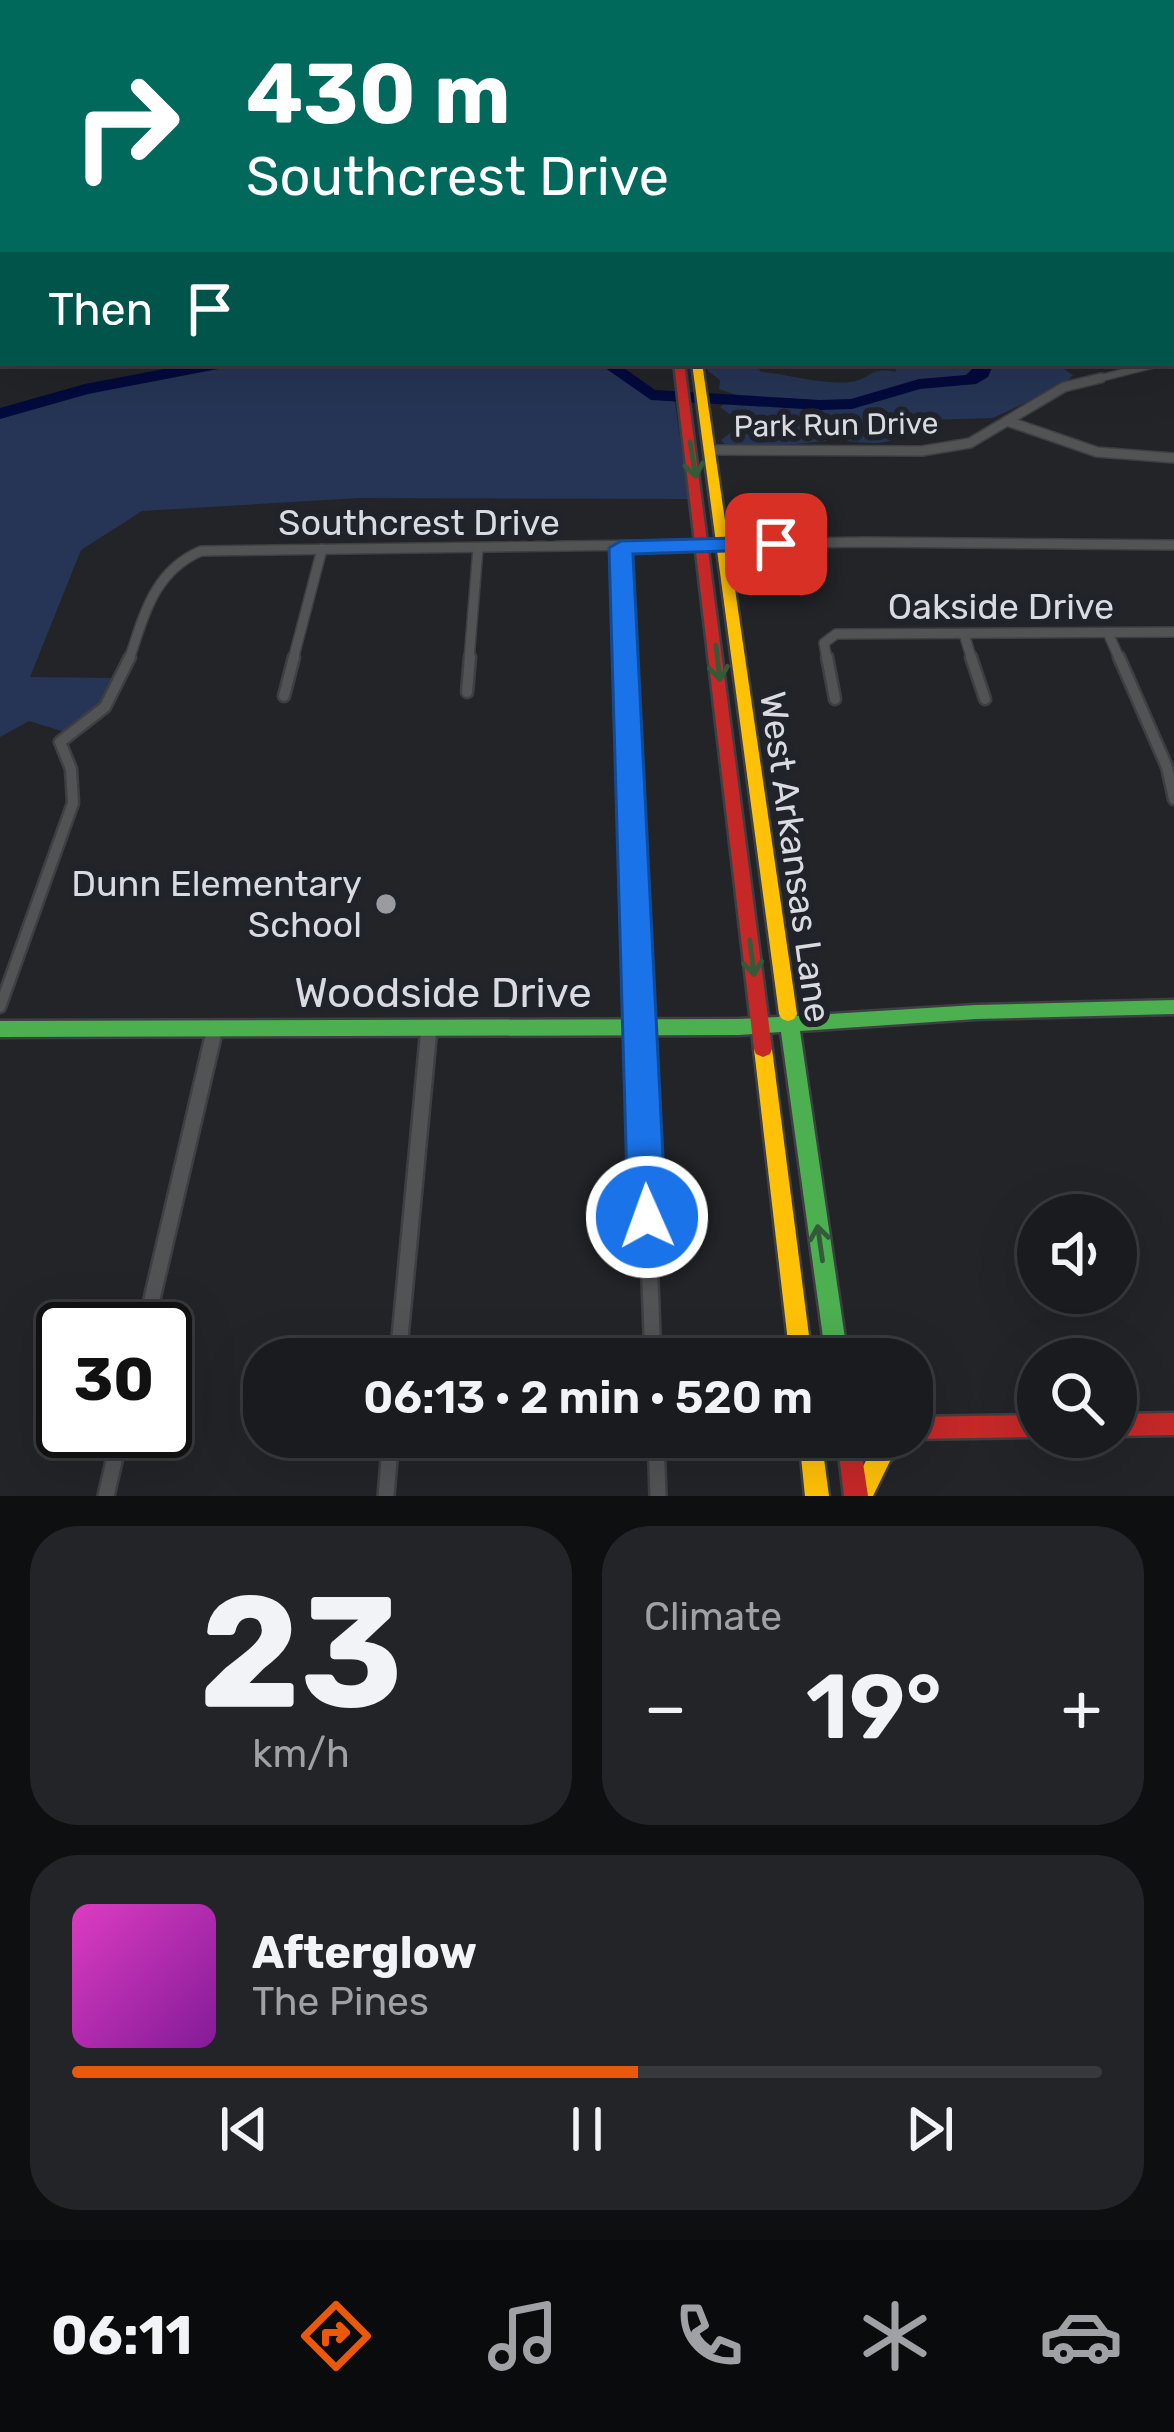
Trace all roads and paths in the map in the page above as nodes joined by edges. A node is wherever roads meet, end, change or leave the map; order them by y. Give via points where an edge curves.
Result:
1 (689, 366) edge
2 (1148, 366) edge
3 (1007, 421) junction
4 (710, 450) junction
5 (1174, 458) edge
6 (1174, 545) edge
7 (723, 546) junction
8 (704, 547) junction
9 (478, 548) junction
10 (621, 548) junction
11 (322, 549) junction
12 (1174, 632) edge
13 (1108, 633) junction
14 (964, 634) junction
15 (467, 692) dead end
16 (284, 696) dead end
17 (985, 699) dead end
18 (835, 700) dead end
19 (1174, 799) edge
20 (1174, 1006) edge
21 (0, 1007) edge
22 (788, 1023) junction
23 (760, 1025) junction
24 (640, 1027) junction
25 (214, 1028) junction
26 (428, 1028) junction
27 (0, 1029) edge
28 (151, 1302) edge
29 (400, 1338) edge
30 (651, 1338) edge
31 (797, 1338) edge
32 (833, 1338) edge
33 (1174, 1424) edge
34 (1137, 1425) edge
35 (1017, 1427) edge
36 (933, 1430) edge
37 (115, 1458) edge
38 (389, 1458) edge
39 (657, 1458) edge
40 (812, 1458) edge
41 (852, 1458) edge
42 (879, 1458) edge
43 (106, 1496) edge
44 (386, 1496) edge
45 (658, 1496) edge
46 (817, 1496) edge
47 (858, 1496) edge

1 - 4 main road, West Arkansas Lane
1 -> 8 main road, West Arkansas Lane via 687,422
2 - 3 street, Park Run Drive via 1064,387
3 - 4 street, Park Run Drive via 970,443 936,450
3 - 5 street via 1096,452
4 - 7 main road, West Arkansas Lane
6 - 7 street, Southcrest Drive
7 - 8 street, Southcrest Drive
7 - 22 main road, West Arkansas Lane
8 - 10 street, Southcrest Drive
8 -> 23 main road, West Arkansas Lane
9 - 10 street, Southcrest Drive
9 - 11 street, Southcrest Drive
9 - 15 street
10 - 24 street
11 - 16 street
11 - 21 street, Southcrest Drive via 201,551 170,564 105,707 60,742 73,803
12 - 13 street, Oakside Drive
13 - 14 street, Oakside Drive
13 - 19 street
14 - 17 street
14 - 18 street, Oakside Drive via 828,636
20 - 22 main road, Woodside Drive
22 - 23 main road, Woodside Drive
32 -> 22 main road, West Arkansas Lane
23 - 24 main road, Woodside Drive
23 - 31 main road, West Arkansas Lane
24 - 26 main road, Woodside Drive
24 - 30 street
25 - 26 main road, Woodside Drive
25 - 27 main road, Woodside Drive
25 - 28 street
26 - 29 street
33 - 34 main road
35 - 36 main road
37 - 43 street
38 - 44 street
39 - 45 street
40 - 46 main road
41 - 47 main road
42 - 47 main road

